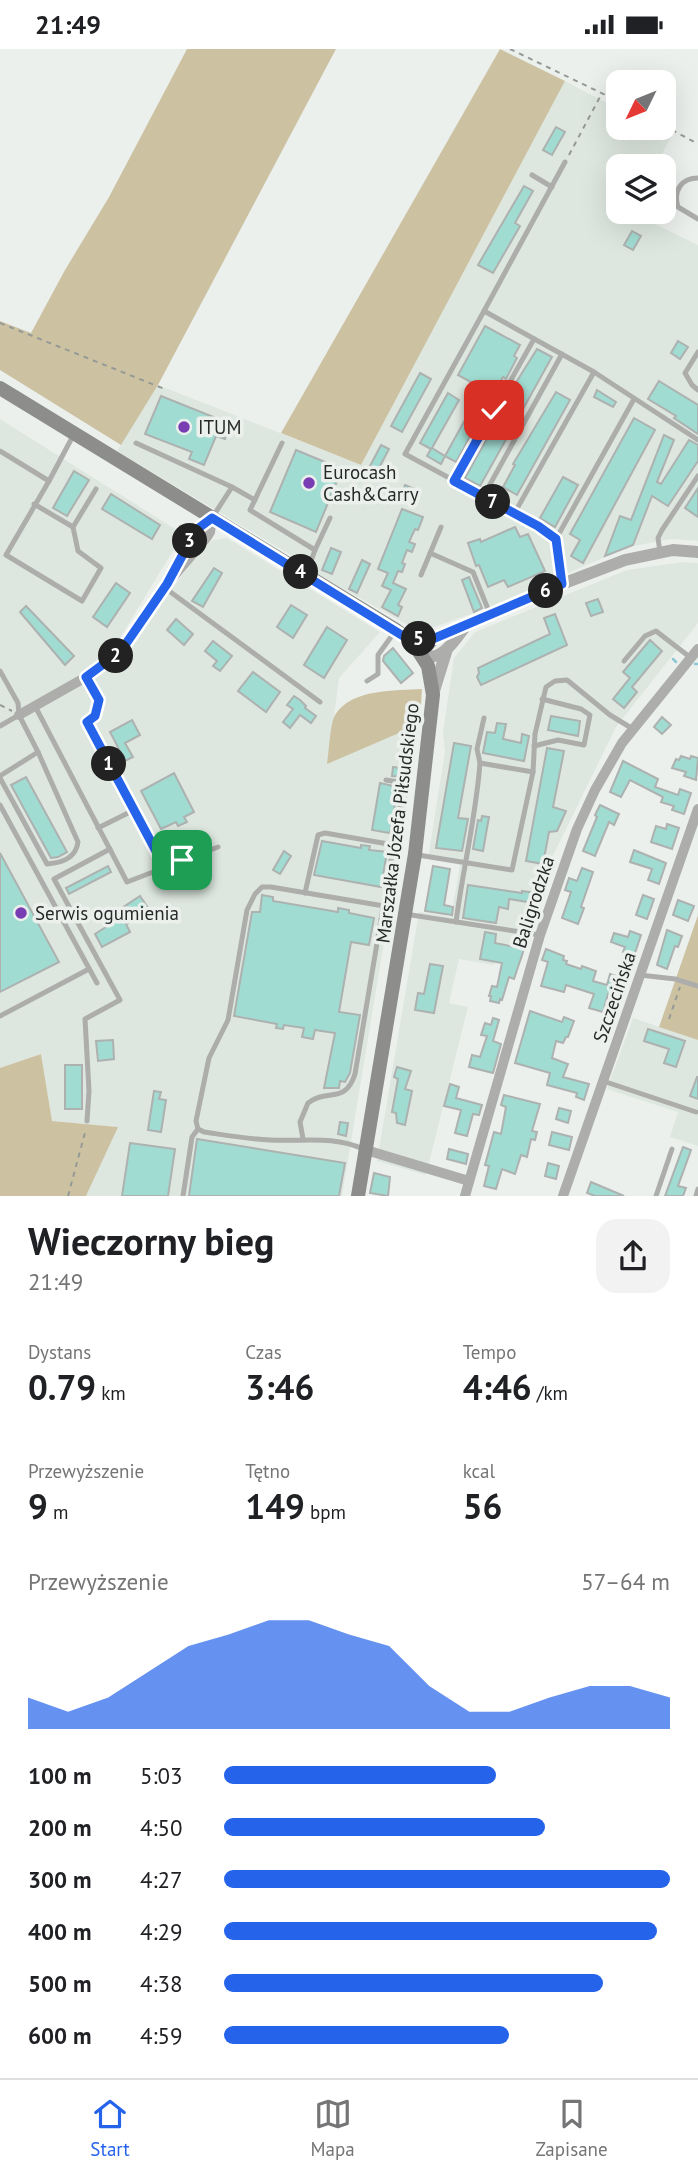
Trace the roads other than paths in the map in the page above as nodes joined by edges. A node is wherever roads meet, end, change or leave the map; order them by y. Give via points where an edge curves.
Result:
1 (565, 162) road end
2 (532, 175) dead end
3 (698, 178) edge
4 (552, 187) junction
5 (698, 219) edge
6 (484, 311) junction
7 (534, 339) junction
8 (698, 352) edge
9 (562, 354) junction
10 (594, 372) junction
11 (0, 388) edge
12 (698, 390) edge
13 (634, 398) junction
14 (75, 434) junction
15 (698, 440) edge
16 (136, 443) dead end
17 (282, 443) dead end
18 (0, 451) edge
19 (698, 476) edge
20 (49, 481) junction
21 (454, 481) junction
22 (232, 487) junction
23 (96, 489) dead end
24 (483, 497) junction
25 (255, 500) junction
26 (34, 504) junction
27 (514, 513) junction
28 (330, 519) dead end
29 (216, 520) junction
30 (73, 527) junction
31 (440, 527) dead end
32 (556, 539) junction
33 (315, 550) junction
34 (660, 552) junction
35 (698, 552) edge
36 (430, 553) junction
37 (306, 575) junction
38 (421, 575) dead end
39 (562, 584) junction
40 (166, 586) junction
41 (490, 614) junction
42 (464, 628) junction
43 (402, 635) junction
44 (435, 638) junction
45 (447, 649) junction
46 (698, 649) edge
47 (423, 657) junction
48 (691, 659) junction
49 (624, 661) dead end
50 (0, 671) edge
51 (86, 677) junction
52 (367, 681) dead end
53 (433, 695) junction
54 (542, 699) junction
55 (320, 702) dead end
56 (35, 706) junction
57 (19, 715) junction
58 (484, 717) dead end
59 (0, 726) edge
60 (633, 729) junction
61 (534, 746) junction
62 (38, 752) junction
63 (480, 763) junction
64 (533, 772) junction
65 (0, 777) edge
66 (386, 781) dead end
67 (0, 805) edge
68 (698, 809) edge
69 (134, 810) junction
70 (98, 828) junction
71 (394, 845) junction
72 (218, 847) dead end
73 (110, 849) junction
74 (415, 854) junction
75 (465, 862) junction
76 (165, 868) junction
77 (305, 893) junction
78 (384, 906) junction
79 (405, 915) junction
80 (456, 922) junction
81 (540, 935) junction
82 (89, 969) junction
83 (640, 975) junction
84 (97, 983) dead end
85 (698, 986) edge
86 (0, 1016) edge
87 (603, 1081) junction
88 (696, 1112) edge
89 (87, 1121) road end
90 (198, 1129) junction
91 (303, 1139) junction
92 (672, 1149) dead end
93 (366, 1150) junction
94 (469, 1181) junction
95 (698, 1189) edge
96 (183, 1196) edge
97 (358, 1196) edge
98 (465, 1196) edge
99 (563, 1196) edge
100 (656, 1196) edge
101 (696, 1196) edge

1 - 4 lane
2 - 4 lane
3 - 5 lane via 687,179 676,195 678,207
4 - 6 lane
6 - 7 lane
6 - 21 lane via 405,454
7 - 9 lane
7 - 21 lane
8 - 12 lane via 685,373
9 - 10 lane
9 - 24 lane
10 - 13 lane
10 - 27 lane
11 - 14 main road, Marszałka Józefa Piłsudskiego
13 - 15 lane
13 - 32 lane
14 - 20 lane
14 - 29 main road, Marszałka Józefa Piłsudskiego
16 - 22 lane
17 - 25 lane
18 - 20 lane
19 - 34 lane via 662,530
20 - 26 lane
21 - 24 lane
22 - 25 lane
22 - 29 lane
23 - 30 lane
24 - 27 lane
25 - 33 lane via 250,510
26 - 30 lane
26 - 30 lane via 6,555 82,601 101,568 78,551
27 - 32 lane
28 - 33 lane
29 - 37 main road, Marszałka Józefa Piłsudskiego
29 - 40 street via 196,530
31 - 36 lane
32 - 39 lane
33 - 37 lane
34 - 35 street
34 - 39 street
36 - 38 lane
36 - 41 lane via 472,572
37 - 43 main road, Marszałka Józefa Piłsudskiego
39 - 41 street
40 - 51 street via 121,651
40 - 55 lane
41 - 42 street
42 - 44 street
42 - 45 street
43 - 44 street
43 - 47 main road, Marszałka Józefa Piłsudskiego
43 - 52 lane via 378,655 377,674
44 - 47 street
45 - 47 street via 431,659
45 - 53 street
46 - 48 street, Baligrodzka
47 - 53 main road, Marszałka Józefa Piłsudskiego via 431,673
48 - 49 lane via 656,631 645,636
48 - 60 street, Baligrodzka
50 - 57 lane via 18,703
51 - 56 street
51 - 69 lane via 99,700 95,716 87,722
53 - 74 main road, Marszałka Józefa Piłsudskiego
54 - 60 lane via 546,687 567,680
54 - 61 lane
54 - 61 lane via 590,715 584,745 558,740
56 - 57 street
56 - 70 lane
57 - 59 lane
57 - 62 lane
58 - 63 lane via 477,749
60 - 81 street, Baligrodzka via 585,811
61 - 64 lane
62 - 65 lane
62 - 65 lane via 78,842 66,860 47,865
63 - 64 lane
63 - 75 lane
64 - 75 lane via 512,870
66 - 71 lane via 404,783
67 - 82 lane
68 - 83 street, Szczecińska
69 - 70 lane
69 - 76 lane
70 - 73 lane
71 - 77 lane via 318,835
71 - 78 lane
72 - 76 lane
73 - 76 lane via 127,882
73 - 89 lane via 54,879 120,1000 85,1019
74 - 75 lane
74 - 79 main road, Marszałka Józefa Piłsudskiego
75 - 80 lane
77 - 78 lane
77 - 90 lane via 262,887 247,909 228,1020 209,1058
78 - 91 lane via 352,1083 343,1093 308,1103 300,1122
79 - 80 lane
79 - 93 main road, Marszałka Józefa Piłsudskiego
80 - 81 lane
81 - 94 street, Baligrodzka
82 - 84 lane
82 - 86 lane
83 - 85 lane
83 - 87 street, Szczecińska
87 - 88 lane
87 - 99 street, Szczecińska
90 - 91 lane via 271,1140
90 - 96 lane via 192,1137
91 - 93 lane via 339,1141
92 - 100 lane
93 - 94 street
93 - 97 main road, Marszałka Józefa Piłsudskiego
94 - 98 street, Baligrodzka
95 - 101 lane

